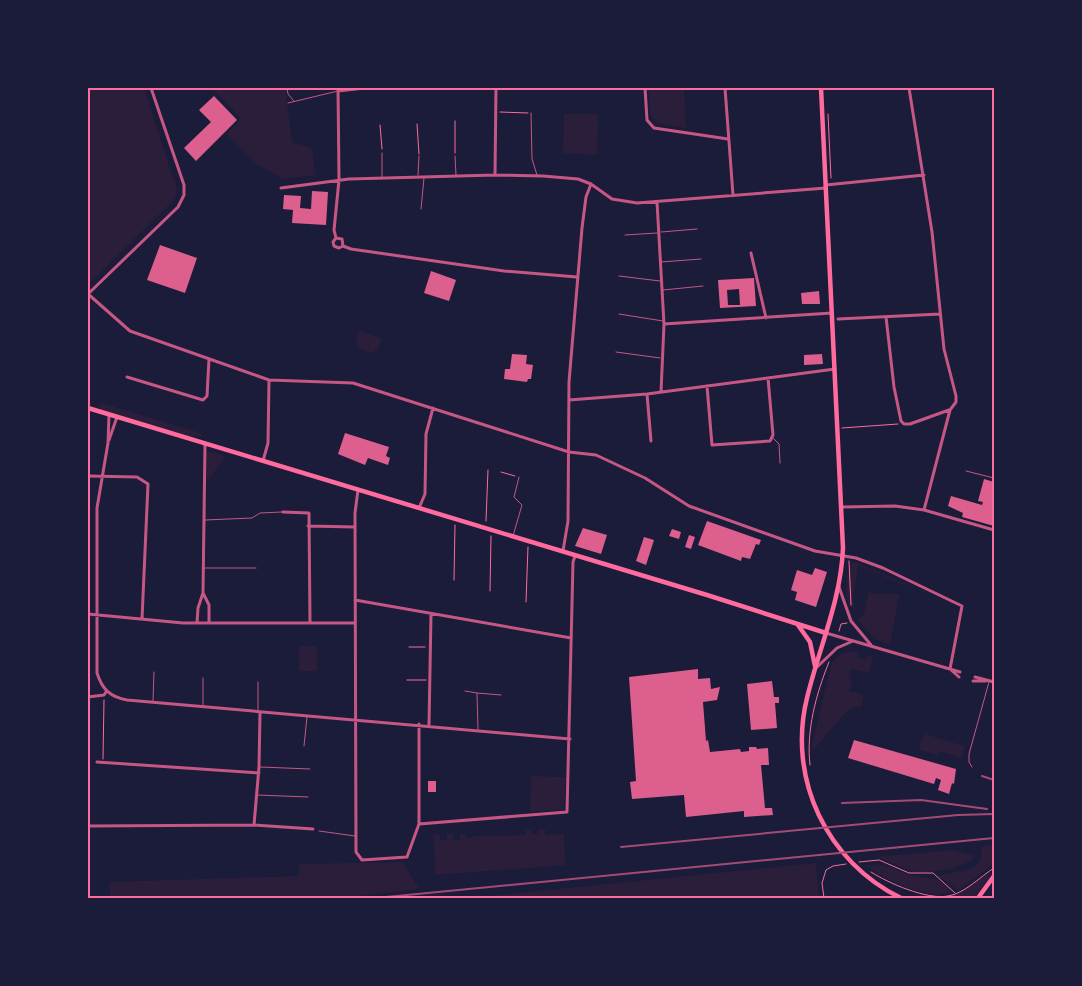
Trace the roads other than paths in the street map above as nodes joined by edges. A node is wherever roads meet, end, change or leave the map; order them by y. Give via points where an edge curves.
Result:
1 (151, 88) edge
2 (288, 88) edge
3 (364, 88) edge
4 (496, 88) edge
5 (645, 88) edge
6 (725, 88) edge
7 (821, 88) edge
8 (909, 88) edge
9 (338, 89) edge
10 (294, 102) junction
11 (288, 103) dead end
12 (531, 113) road end
13 (728, 139) junction
14 (382, 153) road end
15 (419, 156) road end
16 (456, 156) road end
17 (495, 175) junction
18 (924, 175) junction
19 (456, 176) junction
20 (537, 176) junction
21 (418, 177) junction
22 (424, 177) junction
23 (382, 178) junction
24 (339, 180) junction
25 (590, 184) junction
26 (826, 187) junction
27 (281, 188) dead end
28 (733, 195) junction
29 (657, 202) junction
30 (421, 210) dead end
31 (697, 228) dead end
32 (658, 232) junction
33 (625, 236) dead end
34 (336, 238) junction
35 (343, 246) junction
36 (751, 253) dead end
37 (701, 259) dead end
38 (660, 262) junction
39 (619, 276) dead end
40 (578, 277) junction
41 (662, 282) junction
42 (703, 286) dead end
43 (662, 290) junction
44 (88, 294) edge
45 (833, 313) junction
46 (619, 314) dead end
47 (940, 314) junction
48 (886, 317) junction
49 (766, 318) junction
50 (838, 319) dead end
51 (664, 322) junction
52 (616, 352) dead end
53 (208, 359) junction
54 (663, 359) junction
55 (835, 369) junction
56 (128, 378) dead end
57 (768, 378) junction
58 (269, 380) junction
59 (707, 386) junction
60 (661, 392) junction
61 (647, 394) junction
62 (569, 400) junction
63 (88, 408) edge
64 (433, 408) junction
65 (950, 410) junction
66 (109, 415) junction
67 (117, 417) junction
68 (773, 438) junction
69 (651, 441) dead end
70 (108, 442) junction
71 (205, 444) junction
72 (569, 452) junction
73 (263, 461) junction
74 (780, 463) dead end
75 (966, 471) dead end
76 (88, 476) edge
77 (102, 477) junction
78 (519, 477) road end
79 (994, 478) edge
80 (358, 490) junction
81 (842, 507) junction
82 (419, 508) junction
83 (924, 510) junction
84 (282, 512) joint
85 (203, 520) junction
86 (308, 526) junction
87 (355, 527) junction
88 (994, 530) edge
89 (512, 536) junction
90 (563, 552) junction
91 (575, 556) junction
92 (843, 556) junction
93 (203, 568) junction
94 (256, 568) dead end
95 (839, 587) junction
96 (203, 593) junction
97 (355, 600) junction
98 (88, 614) edge
99 (431, 614) junction
100 (97, 615) junction
101 (142, 619) junction
102 (197, 622) junction
103 (209, 622) junction
104 (310, 623) junction
105 (355, 623) junction
106 (797, 624) junction
107 (826, 633) junction
108 (571, 638) junction
109 (853, 641) junction
110 (872, 646) junction
111 (815, 668) junction
112 (950, 669) junction
113 (154, 672) dead end
114 (960, 672) dead end
115 (975, 676) dead end
116 (959, 677) dead end
117 (203, 678) dead end
118 (973, 681) dead end
119 (989, 681) junction
120 (258, 682) dead end
121 (994, 682) edge
122 (465, 691) dead end
123 (105, 693) junction
124 (477, 693) junction
125 (501, 695) dead end
126 (88, 697) edge
127 (153, 702) junction
128 (203, 706) junction
129 (259, 713) junction
130 (308, 715) junction
131 (355, 718) junction
132 (419, 724) junction
133 (429, 725) junction
134 (478, 730) junction
135 (570, 739) junction
136 (304, 746) dead end
137 (97, 762) dead end
138 (259, 767) junction
139 (972, 767) dead end
140 (310, 769) dead end
141 (259, 773) junction
142 (256, 795) junction
143 (308, 797) dead end
144 (419, 824) junction
145 (254, 825) junction
146 (88, 826) edge
147 (313, 829) dead end
148 (319, 831) dead end
149 (356, 836) junction
150 (994, 876) edge
151 (901, 898) edge
152 (978, 898) edge

1 - 44 street via 182,178 184,195 178,207
2 - 10 lane
3 - 9 street
4 - 17 street
5 - 13 street via 647,120 654,128
6 - 13 street
7 - 26 main road
8 - 18 street
9 - 10 lane
9 - 24 street
10 - 11 lane
12 - 20 lane via 532,159
13 - 28 street
14 - 23 lane
15 - 21 lane
16 - 19 lane
17 - 19 street
17 - 20 street
18 - 26 street
18 - 47 street
19 - 22 street
20 - 25 street via 578,179
21 - 22 street
21 - 23 street
22 - 30 lane
23 - 24 street
24 - 27 street
24 - 34 street via 334,225
25 - 29 street via 620,202
25 - 40 street
26 - 28 street
26 - 45 main road
28 - 29 street
29 - 32 street
31 - 32 lane
32 - 33 lane
32 - 38 street
34 - 35 street via 342,239
34 - 35 street via 334,246
35 - 40 street via 504,271
36 - 49 street
37 - 38 lane
38 - 41 street
39 - 41 lane
40 - 62 street
41 - 43 street
42 - 43 lane
43 - 51 street
44 - 53 street via 130,331
45 - 49 street
45 - 55 main road
46 - 51 lane
47 - 48 street
47 - 65 street via 944,349 956,396
48 - 50 street
48 - 65 street via 899,418 904,424 910,424
49 - 51 street
51 - 54 street
52 - 54 lane
53 - 56 street via 207,396 203,400
53 - 58 street
54 - 60 street
55 - 57 street
55 - 81 main road
57 - 59 street
57 - 68 street
58 - 64 street via 353,382
58 - 73 street via 268,443
59 - 60 street
59 - 68 street via 712,445 770,441
60 - 61 street
61 - 62 street
61 - 69 street
62 - 72 street
63 - 66 main road
64 - 72 street
64 - 82 street via 426,434 424,494
65 - 83 street
66 - 67 main road
66 - 70 street
67 - 70 street
67 - 71 main road
68 - 74 lane via 779,444
70 - 77 street
71 - 73 main road
71 - 85 street
72 - 90 street via 568,521
72 - 92 street via 592,454 608,460 645,478 689,506 815,551
73 - 80 main road
75 - 79 lane
76 - 77 street
77 - 100 street via 97,508
77 - 101 street via 137,477 148,484
78 - 89 lane via 514,497 522,505
80 - 82 main road
80 - 87 street
81 - 83 street via 896,506
81 - 92 main road
82 - 89 main road
83 - 88 street
84 - 85 lane via 260,513 252,518
84 - 86 street via 308,513
85 - 93 street
86 - 87 street
86 - 104 street
87 - 97 street
89 - 90 main road
90 - 91 main road
91 - 106 main road
91 - 108 street
92 - 95 main road
92 - 112 street via 883,568 962,606
93 - 94 lane
93 - 96 street
95 - 107 main road
95 - 110 street via 850,621
96 - 102 street
96 - 103 street via 209,604
97 - 99 street
97 - 105 street
98 - 100 street
99 - 108 street
99 - 133 street
100 - 101 street
100 - 123 street via 97,673
101 - 102 street
102 - 103 street
103 - 104 street
104 - 105 street
105 - 131 street
106 - 107 main road
106 - 111 main road via 810,642
107 - 109 street
107 - 111 main road
108 - 135 street
109 - 110 street
109 - 111 street via 837,648
110 - 112 street
111 - 151 main road via 803,716 802,748 805,776 815,808 831,838 856,867
112 - 114 street
112 - 116 street
113 - 127 lane
115 - 119 street
117 - 128 lane
118 - 119 street
119 - 121 street
119 - 139 lane via 969,754 968,762
120 - 129 lane
122 - 124 lane
123 - 126 street
123 - 127 street via 120,699
124 - 125 lane
124 - 134 lane
127 - 128 street
128 - 129 street
129 - 130 street
129 - 138 street
130 - 131 street
130 - 136 lane
131 - 132 street
131 - 149 street
132 - 133 street
132 - 144 street
133 - 134 street
134 - 135 street
135 - 144 street via 567,812
137 - 141 street
138 - 140 lane
138 - 141 street
141 - 142 street
142 - 143 lane
142 - 145 street
144 - 149 street via 407,857 362,860 356,852
145 - 146 street
145 - 147 street
148 - 149 lane
150 - 152 main road

